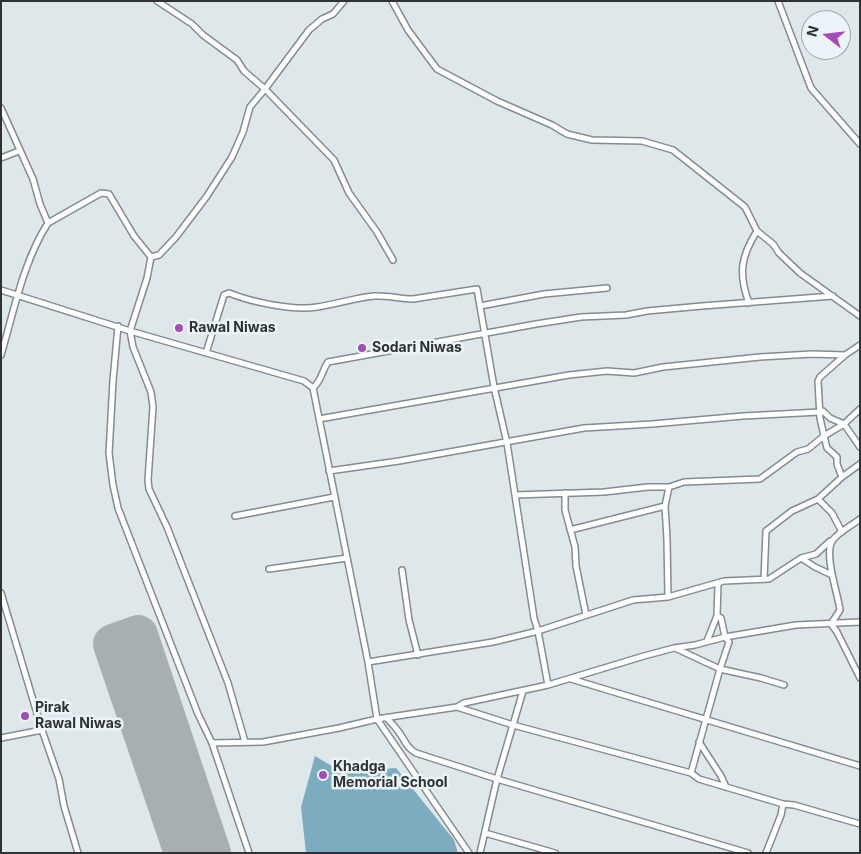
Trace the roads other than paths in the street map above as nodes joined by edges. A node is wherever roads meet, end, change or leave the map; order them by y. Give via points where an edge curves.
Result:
1 (157, 1) edge
2 (344, 1) edge
3 (392, 1) edge
4 (778, 1) edge
5 (265, 89) junction
6 (1, 108) edge
7 (860, 144) edge
8 (19, 151) junction
9 (1, 158) edge
10 (48, 223) junction
11 (758, 230) junction
12 (151, 257) junction
13 (393, 260) dead end
14 (607, 288) dead end
15 (1, 290) edge
16 (18, 295) junction
17 (833, 296) junction
18 (749, 303) junction
19 (480, 306) junction
20 (860, 316) edge
21 (118, 326) junction
22 (130, 331) junction
23 (485, 334) junction
24 (860, 345) edge
25 (206, 353) junction
26 (1, 355) edge
27 (845, 355) junction
28 (494, 387) junction
29 (313, 388) junction
30 (860, 408) edge
31 (820, 412) junction
32 (319, 419) junction
33 (844, 424) junction
34 (824, 436) junction
35 (508, 443) junction
36 (860, 447) edge
37 (860, 464) edge
38 (329, 471) junction
39 (842, 477) junction
40 (668, 487) junction
41 (565, 492) junction
42 (515, 495) junction
43 (334, 496) junction
44 (818, 499) junction
45 (665, 506) junction
46 (235, 516) dead end
47 (860, 519) edge
48 (570, 530) junction
49 (842, 532) junction
50 (832, 542) junction
51 (347, 558) junction
52 (801, 558) junction
53 (269, 568) dead end
54 (402, 570) dead end
55 (832, 575) junction
56 (764, 579) junction
57 (718, 584) junction
58 (1, 593) edge
59 (668, 596) junction
60 (586, 615) junction
61 (717, 616) junction
62 (860, 622) edge
63 (831, 624) junction
64 (538, 630) junction
65 (725, 637) junction
66 (707, 641) junction
67 (674, 648) junction
68 (418, 655) junction
69 (368, 662) junction
70 (720, 669) junction
71 (860, 678) edge
72 (571, 679) junction
73 (548, 685) junction
74 (784, 685) dead end
75 (523, 691) junction
76 (457, 707) junction
77 (386, 718) junction
78 (377, 719) junction
79 (707, 719) junction
80 (513, 726) junction
81 (42, 730) junction
82 (1, 738) edge
83 (245, 742) junction
84 (699, 742) junction
85 (212, 743) junction
86 (860, 766) edge
87 (691, 773) junction
88 (498, 779) junction
89 (726, 787) junction
90 (783, 804) junction
91 (860, 824) edge
92 (485, 833) junction
93 (78, 853) edge
94 (250, 853) edge
95 (469, 853) edge
96 (480, 853) edge
97 (555, 853) edge
98 (748, 853) edge
99 (766, 853) edge

1 - 5 street via 237,60 244,71
2 - 5 street via 333,14 309,30
3 - 11 street via 408,30 437,69 567,134 592,140 642,141 673,150 745,208
4 - 7 street via 810,88
5 - 12 street via 250,107 232,157 207,196 176,237 159,255
5 - 13 street via 334,160 349,193
6 - 8 street
8 - 9 street
8 - 10 street via 33,179
10 - 12 street via 100,193 109,194
10 - 16 street via 37,240
11 - 17 street via 800,273
11 - 18 street via 744,255 743,287
12 - 22 street
14 - 19 street via 544,294
15 - 16 street
16 - 21 street
16 - 26 street
17 - 18 street
17 - 20 street
18 - 23 street via 581,318
19 - 23 street
19 - 25 street via 477,289 413,299 372,296 315,308 292,308 246,300 229,293 224,295
21 - 22 street
21 - 85 street via 109,453 112,485 128,537
22 - 25 street
22 - 83 street via 151,392 153,408 149,489 228,683
23 - 28 street
23 - 29 street via 328,362 320,382
24 - 27 street
25 - 29 street via 304,381
27 - 28 street via 760,357 663,367 634,374 607,371 569,375
27 - 31 street via 818,380
28 - 32 street
28 - 35 street
29 - 32 street
30 - 33 street
31 - 33 street
31 - 34 street
31 - 35 street via 584,428
32 - 38 street
33 - 34 street
33 - 36 street
34 - 39 street via 827,448 837,457
34 - 40 street via 760,479 684,482
35 - 38 street
35 - 42 street
37 - 39 street
38 - 43 street
39 - 44 street
40 - 41 street
40 - 45 street
41 - 42 street
41 - 48 street
42 - 64 street
43 - 46 street
43 - 51 street
44 - 49 street via 832,513
44 - 56 street via 792,511 766,531
45 - 48 street
45 - 59 street
47 - 49 street
48 - 60 street
49 - 50 street
50 - 52 street via 816,554
50 - 55 street
51 - 53 street
51 - 69 street
52 - 55 street
52 - 56 street via 776,576
54 - 68 street
55 - 63 street via 840,610
56 - 57 street
57 - 59 street
57 - 61 street
58 - 81 street
59 - 60 street via 633,600
60 - 64 street
61 - 65 street via 721,618
61 - 66 street
62 - 63 street
63 - 65 street via 796,625
63 - 71 street
64 - 68 street via 493,642
64 - 73 street
65 - 66 street
65 - 70 street via 729,642
66 - 67 street
67 - 70 street
67 - 72 street
68 - 69 street
69 - 78 street
70 - 74 street
70 - 79 street
72 - 73 street
72 - 79 street
73 - 75 street
75 - 76 street
75 - 80 street
76 - 77 street
76 - 80 street
77 - 78 street
77 - 88 street via 410,750
78 - 83 street via 263,742
78 - 95 street
79 - 84 street
79 - 86 street
80 - 87 street
80 - 88 street
81 - 82 street
81 - 93 street via 59,779
83 - 85 street
84 - 87 street
84 - 89 street
85 - 94 street
87 - 89 street via 699,779
88 - 92 street
88 - 98 street
89 - 90 street
90 - 91 street
90 - 99 street
92 - 96 street
92 - 97 street

